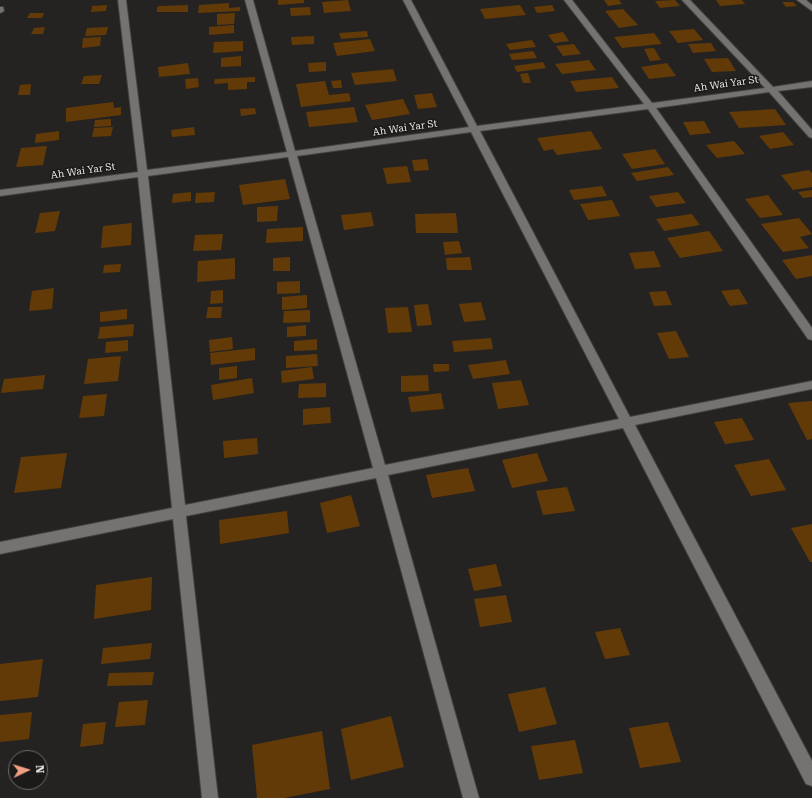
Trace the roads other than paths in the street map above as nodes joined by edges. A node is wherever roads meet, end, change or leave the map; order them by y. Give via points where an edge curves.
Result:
1 (122, 0) edge
2 (249, 0) edge
3 (407, 0) edge
4 (568, 0) edge
5 (686, 0) edge
6 (802, 0) edge
7 (812, 9) edge
8 (812, 84) edge
9 (771, 89) junction
10 (650, 106) junction
11 (474, 130) junction
12 (812, 135) edge
13 (292, 154) junction
14 (144, 174) junction
15 (0, 193) edge
16 (812, 336) edge
17 (812, 385) edge
18 (627, 422) junction
19 (380, 472) junction
20 (178, 513) junction
21 (0, 548) edge
22 (812, 778) edge
23 (210, 798) edge
24 (471, 798) edge

1 - 14 street
2 - 13 street
3 - 11 street
4 - 10 street
5 - 9 street
6 - 7 street
8 - 9 street, Ah Wai Yar St
9 - 10 street, Ah Wai Yar St
9 - 12 street
10 - 11 street, Ah Wai Yar St
10 - 16 street
11 - 13 street, Ah Wai Yar St
11 - 18 street
13 - 14 street, Ah Wai Yar St
13 - 19 street
14 - 15 street, Ah Wai Yar St
14 - 20 street
17 - 18 street
18 - 19 street
18 - 22 street
19 - 20 street
19 - 24 street
20 - 21 street
20 - 23 street

